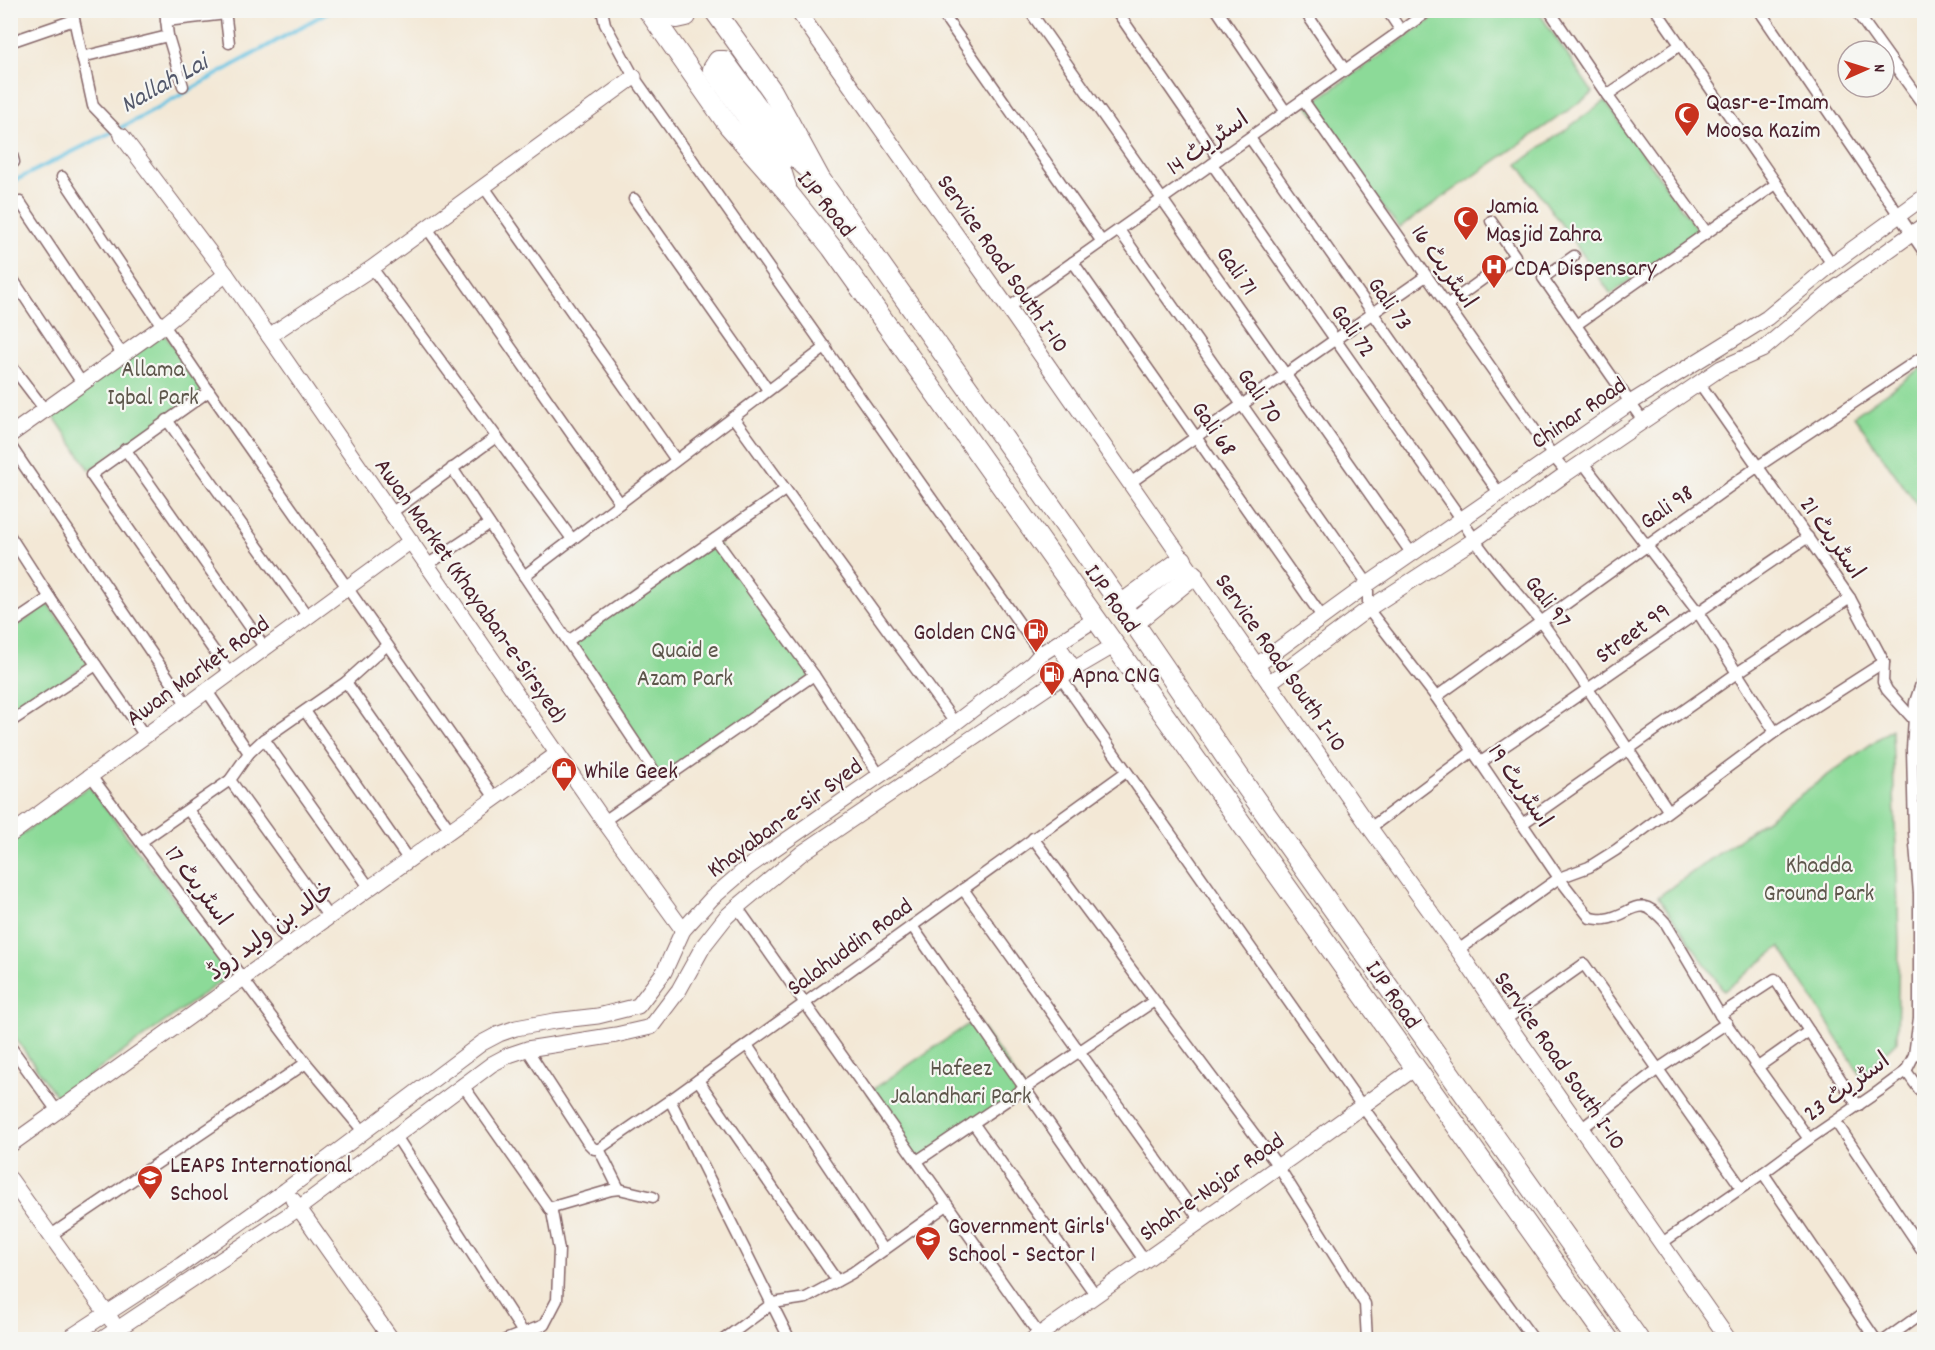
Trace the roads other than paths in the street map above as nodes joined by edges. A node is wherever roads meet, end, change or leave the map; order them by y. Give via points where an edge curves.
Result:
1 (602, 10) edge
2 (648, 10) edge
3 (671, 10) edge
4 (688, 10) edge
5 (714, 10) edge
6 (797, 10) edge
7 (940, 10) edge
8 (1029, 10) edge
9 (1116, 10) edge
10 (1217, 10) edge
11 (1304, 10) edge
12 (1387, 10) edge
13 (1430, 10) edge
14 (1549, 10) edge
15 (1656, 10) edge
16 (1759, 10) edge
17 (1855, 10) edge
18 (226, 12) edge
19 (73, 15) edge
20 (165, 16) edge
21 (1401, 31) junction
22 (168, 36) junction
23 (10, 42) edge
24 (228, 43) dead end
25 (1680, 45) junction
26 (82, 57) junction
27 (1345, 70) junction
28 (634, 77) junction
29 (183, 86) dead end
30 (1607, 95) junction
31 (1303, 100) junction
32 (1924, 106) edge
33 (1286, 112) junction
34 (122, 136) joint
35 (1250, 138) junction
36 (10, 148) edge
37 (14, 162) dead end
38 (1216, 162) junction
39 (62, 177) dead end
40 (820, 180) junction
41 (1776, 184) junction
42 (484, 187) junction
43 (789, 194) junction
44 (1924, 197) edge
45 (634, 199) dead end
46 (1163, 199) junction
47 (20, 202) dead end
48 (1901, 214) junction
49 (1491, 221) dead end
50 (427, 228) junction
51 (1918, 229) edge
52 (1119, 230) junction
53 (1707, 233) junction
54 (1102, 242) junction
55 (1924, 252) edge
56 (1574, 255) dead end
57 (1073, 262) junction
58 (1832, 264) junction
59 (372, 268) junction
60 (226, 274) junction
61 (10, 275) edge
62 (1426, 276) junction
63 (1447, 305) junction
64 (1008, 308) junction
65 (1373, 314) junction
66 (163, 325) junction
67 (1576, 325) junction
68 (269, 336) junction
69 (1336, 340) junction
70 (826, 347) junction
71 (122, 354) junction
72 (1924, 356) edge
73 (10, 364) edge
74 (1287, 375) junction
75 (82, 383) junction
76 (1700, 384) junction
77 (768, 390) junction
78 (209, 391) junction
79 (1630, 403) junction
80 (1243, 406) junction
81 (45, 410) junction
82 (734, 417) junction
83 (167, 420) junction
84 (1644, 421) junction
85 (10, 435) edge
86 (496, 437) junction
87 (1197, 438) junction
88 (10, 445) edge
89 (125, 449) junction
90 (1553, 456) junction
91 (676, 460) junction
92 (1583, 463) junction
93 (1757, 467) junction
94 (452, 468) junction
95 (1567, 473) junction
96 (1130, 483) junction
97 (785, 490) junction
98 (1499, 493) junction
99 (620, 503) junction
100 (391, 513) junction
101 (1462, 520) junction
102 (489, 524) junction
103 (10, 536) edge
104 (1808, 537) junction
105 (572, 539) junction
106 (715, 539) junction
107 (1474, 540) junction
108 (411, 541) junction
109 (1647, 545) junction
110 (1412, 554) junction
111 (427, 565) junction
112 (1188, 567) junction
113 (524, 576) junction
114 (1368, 584) junction
115 (347, 588) junction
116 (50, 598) junction
117 (1850, 598) junction
118 (1121, 605) junction
119 (1368, 609) junction
120 (1697, 611) junction
121 (308, 617) junction
122 (1097, 618) junction
123 (1323, 618) junction
124 (1541, 622) junction
125 (1134, 623) junction
126 (10, 626) edge
127 (568, 641) junction
128 (1057, 644) junction
129 (387, 645) junction
130 (1115, 645) junction
131 (265, 648) junction
132 (1036, 659) junction
133 (1884, 662) junction
134 (96, 665) junction
135 (1257, 665) junction
136 (1074, 669) junction
137 (1737, 673) junction
138 (230, 674) junction
139 (814, 675) junction
140 (1924, 675) edge
141 (346, 682) junction
142 (1054, 683) junction
143 (1269, 683) junction
144 (1589, 689) junction
145 (207, 691) junction
146 (1436, 697) junction
147 (187, 705) junction
148 (305, 711) junction
149 (1914, 720) junction
150 (10, 722) edge
151 (955, 723) junction
152 (1775, 732) junction
153 (146, 736) junction
154 (264, 739) junction
155 (1473, 751) junction
156 (1629, 751) junction
157 (249, 753) junction
158 (557, 754) junction
159 (1481, 762) junction
160 (1126, 772) junction
161 (91, 776) junction
162 (880, 776) junction
163 (230, 780) junction
164 (661, 781) junction
165 (495, 798) junction
166 (188, 810) junction
167 (1668, 810) junction
168 (604, 821) junction
169 (1522, 824) junction
170 (1370, 828) junction
171 (450, 830) junction
172 (10, 835) edge
173 (1033, 838) junction
174 (141, 842) junction
175 (408, 859) junction
176 (1559, 878) junction
177 (369, 887) junction
178 (963, 890) junction
179 (737, 907) junction
180 (328, 916) junction
181 (912, 926) junction
182 (683, 930) junction
183 (289, 944) junction
184 (1458, 950) junction
185 (1922, 959) edge
186 (242, 977) junction
187 (1154, 1001) junction
188 (805, 1003) junction
189 (1724, 1019) junction
190 (1505, 1020) junction
191 (1809, 1031) junction
192 (747, 1045) junction
193 (10, 1046) edge
194 (527, 1049) junction
195 (1079, 1052) junction
196 (306, 1063) junction
197 (1758, 1067) junction
198 (1415, 1068) junction
199 (1658, 1069) junction
200 (1906, 1071) junction
201 (698, 1080) junction
202 (462, 1084) junction
203 (1024, 1089) junction
204 (1924, 1096) edge
205 (670, 1100) junction
206 (1362, 1106) junction
207 (1858, 1106) junction
208 (57, 1111) junction
209 (1836, 1122) junction
210 (974, 1123) junction
211 (1581, 1128) junction
212 (363, 1131) junction
213 (396, 1136) junction
214 (1809, 1138) junction
215 (10, 1145) edge
216 (596, 1149) junction
217 (917, 1161) junction
218 (1278, 1166) junction
219 (1763, 1173) junction
220 (10, 1179) edge
221 (1741, 1187) junction
222 (619, 1189) junction
223 (286, 1190) junction
224 (653, 1197) dead end
225 (947, 1205) junction
226 (299, 1208) junction
227 (549, 1208) junction
228 (1200, 1220) junction
229 (51, 1235) junction
230 (1662, 1243) junction
231 (884, 1250) junction
232 (1924, 1253) edge
233 (1144, 1260) junction
234 (837, 1281) junction
235 (1599, 1283) junction
236 (1095, 1294) junction
237 (1580, 1298) junction
238 (773, 1303) junction
239 (1924, 1312) edge
240 (107, 1313) junction
241 (117, 1329) junction
242 (524, 1334) junction
243 (1870, 1337) edge
244 (1038, 1338) edge
245 (66, 1340) edge
246 (101, 1340) edge
247 (392, 1340) edge
248 (505, 1340) edge
249 (723, 1340) edge
250 (790, 1340) edge
251 (1367, 1340) edge
252 (1534, 1340) edge
253 (1609, 1340) edge
254 (1639, 1340) edge
255 (1729, 1340) edge
256 (1885, 1340) edge

1 - 28 street via 605,24
2 - 43 highway, IJP Road via 729,126
3 - 4 highway via 680,18
5 - 40 highway, IJP Road via 772,91
6 - 64 street, Service Road South I-10
7 - 54 street
8 - 46 street, Gali 71
9 - 38 street, Gali 72
10 - 33 street
11 - 27 street
12 - 21 street
13 - 21 street, اسٹریٹ 14
14 - 30 street
15 - 25 street
16 - 48 street
17 - 32 street
18 - 20 street
18 - 24 street
19 - 23 street
19 - 26 street, Awan Market (Khayaban-e-Sirsyed)
20 - 22 street
21 - 27 street, اسٹریٹ 14
22 - 26 street
22 - 29 street
25 - 30 street
25 - 41 street
26 - 34 street, Awan Market (Khayaban-e-Sirsyed) via 93,106
27 - 31 street, اسٹریٹ 14
28 - 42 street
28 - 70 street
30 - 53 street
31 - 33 street, اسٹریٹ 14
31 - 62 street, اسٹریٹ 16
33 - 35 street, اسٹریٹ 14
34 - 60 street, Awan Market (Khayaban-e-Sirsyed)
35 - 38 street, اسٹریٹ 14
35 - 65 street, Gali 73
36 - 37 street
38 - 46 street, اسٹریٹ 14
38 - 69 street, Gali 72
39 - 66 street
40 - 43 highway via 792,154 724,61 718,61 713,69 778,160
40 - 118 highway, IJP Road
41 - 53 street
41 - 58 street
42 - 50 street
42 - 91 street
43 - 122 highway, IJP Road via 832,248
44 - 48 street, Chinar Road
45 - 77 street
46 - 52 street, اسٹریٹ 14
46 - 74 street, Gali 71
47 - 71 street
48 - 51 street
48 - 58 street, Chinar Road
49 - 63 street via 1515,256
50 - 59 street
50 - 99 street
51 - 55 street
51 - 76 street, Chinar Road via 1833,290 1762,350 1721,368
52 - 54 street, اسٹریٹ 14
52 - 80 street, Gali 70
53 - 67 street
54 - 57 street, اسٹریٹ 14
56 - 67 street via 1543,278
57 - 64 street, اسٹریٹ 14
57 - 87 street, Gali 68
58 - 79 street, Chinar Road via 1767,318
59 - 68 street
59 - 86 street
60 - 66 street
60 - 68 street, Awan Market (Khayaban-e-Sirsyed)
61 - 75 street
62 - 63 street, اسٹریٹ 16
62 - 65 street
63 - 90 street, اسٹریٹ 16
64 - 96 street, Service Road South I-10
65 - 69 street
65 - 98 street, Gali 73
66 - 71 street
66 - 78 street
67 - 79 street
68 - 100 street, Awan Market (Khayaban-e-Sirsyed)
69 - 74 street
69 - 101 street, Gali 72
70 - 77 street
70 - 132 street
71 - 75 street
72 - 93 street, Gali 98
73 - 81 street
74 - 80 street
74 - 110 street, Gali 71
75 - 81 street
76 - 84 street, Chinar Road
76 - 93 street, اسٹریٹ 21
77 - 82 street
78 - 83 street
78 - 115 street
79 - 84 street
79 - 90 street, Chinar Road
80 - 87 street
80 - 114 street, Gali 70
81 - 85 street
82 - 91 street
82 - 97 street
83 - 89 street
83 - 121 street
84 - 92 street, Chinar Road
86 - 94 street
86 - 105 street
87 - 96 street
87 - 123 street, Gali 68
88 - 147 street
89 - 131 street
89 - 138 street via 91,475
90 - 95 street, اسٹریٹ 16
90 - 98 street, Chinar Road
91 - 99 street
92 - 95 street, Chinar Road
92 - 109 street
93 - 104 street, اسٹریٹ 21
93 - 109 street, Gali 98
94 - 100 street
94 - 102 street
95 - 107 street, Chinar Road
96 - 112 street, Service Road South I-10
97 - 106 street
97 - 151 street
98 - 101 street, Chinar Road
99 - 105 street
100 - 108 street, Awan Market (Khayaban-e-Sirsyed)
101 - 107 street, Gali 72
101 - 110 street, Chinar Road
102 - 111 street
102 - 113 street
103 - 116 street
104 - 117 street, اسٹریٹ 21
104 - 120 street, Street 99
105 - 113 street
106 - 127 street
106 - 139 street
107 - 119 street, Chinar Road
107 - 124 street, Gali 97
108 - 111 street, Awan Market (Khayaban-e-Sirsyed)
108 - 115 street, Awan Market Road
109 - 120 street
109 - 124 street, Gali 98
110 - 114 street, Chinar Road
111 - 158 street, Awan Market (Khayaban-e-Sirsyed)
112 - 118 highway
112 - 125 highway
112 - 135 street, Service Road South I-10
113 - 127 street
114 - 119 street
114 - 123 street, Chinar Road
115 - 121 street, Awan Market Road
115 - 129 street
116 - 126 street
116 - 134 street
117 - 133 street, اسٹریٹ 21
117 - 137 street
118 - 125 highway, IJP Road
119 - 143 street, Chinar Road
119 - 146 street, اسٹریٹ 19
120 - 137 street
120 - 144 street, Street 99
121 - 131 street, Awan Market Road
122 - 128 street, Khayaban-e-Sir Syed
122 - 130 highway, IJP Road
123 - 135 street, Chinar Road
124 - 144 street, Gali 97
124 - 146 street, Gali 98
125 - 235 highway, IJP Road
127 - 164 street
128 - 132 street, Khayaban-e-Sir Syed
128 - 136 street
129 - 141 street
129 - 165 street
130 - 136 street, Khayaban-e-Sir Syed
130 - 198 highway, IJP Road
131 - 138 street, Awan Market Road
132 - 142 street
132 - 151 street, Khayaban-e-Sir Syed
133 - 149 street, اسٹریٹ 21 via 1883,682 1887,690
133 - 152 street
134 - 150 street
134 - 153 street
135 - 143 street, Service Road South I-10
136 - 142 street, Khayaban-e-Sir Syed
137 - 152 street
137 - 156 street
138 - 145 street, Awan Market Road
139 - 162 street
139 - 164 street
140 - 149 street, اسٹریٹ 23
141 - 148 street
141 - 171 street
142 - 160 street
142 - 179 street, Khayaban-e-Sir Syed via 802,853
143 - 170 street, Service Road South I-10
144 - 156 street, Gali 97
144 - 159 street, Street 99
145 - 147 street, Awan Market Road
145 - 157 street
146 - 155 street, اسٹریٹ 19
147 - 153 street, Awan Market Road
148 - 154 street
148 - 175 street
149 - 185 street, اسٹریٹ 23 via 1914,832
151 - 162 street, Khayaban-e-Sir Syed
152 - 167 street
153 - 161 street, Awan Market Road
154 - 157 street
154 - 177 street
155 - 159 street, اسٹریٹ 19
155 - 170 street
156 - 167 street, Gali 97
156 - 169 street
157 - 163 street
158 - 165 street, خالد بن ولید روڈ
158 - 168 street, Awan Market (Khayaban-e-Sirsyed)
159 - 169 street, اسٹریٹ 19
160 - 173 street, Salahuddin Road
160 - 206 street
161 - 172 street, Awan Market Road
161 - 174 street, اسٹریٹ 17
162 - 182 street, Khayaban-e-Sir Syed via 748,867 712,897
163 - 166 street
163 - 180 street
164 - 168 street
165 - 171 street, خالد بن ولید روڈ
166 - 174 street
166 - 183 street
167 - 176 street via 1589,867
168 - 182 street, Awan Market (Khayaban-e-Sirsyed)
169 - 176 street, اسٹریٹ 19
170 - 184 street, Service Road South I-10
171 - 175 street, خالد بن ولید روڈ
173 - 178 street, Salahuddin Road
173 - 187 street
174 - 186 street, اسٹریٹ 17
175 - 177 street, خالد بن ولید روڈ
176 - 184 street
176 - 189 street, اسٹریٹ 19 via 1590,918 1604,920 1637,906 1653,909 1665,922
177 - 180 street, خالد بن ولید روڈ
178 - 181 street, Salahuddin Road
178 - 195 street
179 - 188 street
179 - 194 street, Khayaban-e-Sir Syed via 704,945 679,990 651,1027
180 - 183 street, خالد بن ولید روڈ
181 - 188 street, Salahuddin Road
181 - 203 street
182 - 212 street, Khayaban-e-Sir Syed via 664,972 638,1006 499,1034
183 - 186 street, خالد بن ولید روڈ
184 - 190 street, Service Road South I-10
185 - 200 street, اسٹریٹ 23 via 1914,1055
186 - 196 street, اسٹریٹ 17
186 - 208 street, خالد بن ولید روڈ
187 - 195 street
187 - 218 street
188 - 192 street, Salahuddin Road
188 - 217 street
189 - 191 street via 1775,979
189 - 197 street
189 - 199 street
190 - 199 street via 1584,964
190 - 211 street, Service Road South I-10
191 - 197 street
191 - 207 street
192 - 201 street, Salahuddin Road
192 - 231 street
193 - 208 street
194 - 202 street, Khayaban-e-Sir Syed via 492,1064
194 - 216 street
195 - 203 street
195 - 228 street
196 - 212 street, اسٹریٹ 17
196 - 229 street
197 - 214 street
198 - 206 street, Shah-e-Najar Road
198 - 237 highway, IJP Road
199 - 211 street
199 - 221 street
200 - 204 street
200 - 207 street, اسٹریٹ 23
201 - 205 street, Salahuddin Road
201 - 234 street
202 - 213 street, Khayaban-e-Sir Syed
202 - 227 street
203 - 210 street
203 - 233 street
205 - 216 street, Salahuddin Road
205 - 238 street
206 - 218 street, Shah-e-Najar Road
206 - 252 street
207 - 209 street, اسٹریٹ 23
208 - 215 street, خالد بن ولید روڈ
209 - 214 street, اسٹریٹ 23
209 - 232 street
210 - 217 street
210 - 236 street
211 - 230 street, Service Road South I-10
212 - 223 street, Khayaban-e-Sir Syed
213 - 226 street, Khayaban-e-Sir Syed
213 - 242 street
214 - 219 street, اسٹریٹ 23
216 - 222 street
217 - 225 street
218 - 228 street, Shah-e-Najar Road
218 - 251 street via 1365,1304
219 - 221 street, اسٹریٹ 23
219 - 243 street
220 - 229 street
221 - 230 street, اسٹریٹ 23
222 - 224 street
222 - 227 street
223 - 226 street
223 - 240 street, Khayaban-e-Sir Syed
225 - 231 street
225 - 244 street
226 - 241 street, Khayaban-e-Sir Syed
226 - 247 street
227 - 242 street via 559,1250 557,1300 544,1324
228 - 233 street, Shah-e-Najar Road
229 - 240 street
230 - 255 street, Service Road South I-10
231 - 234 street
233 - 236 street, Shah-e-Najar Road
234 - 238 street via 806,1298
235 - 237 highway
235 - 254 highway, IJP Road
236 - 244 street, Shah-e-Najar Road
237 - 253 highway, IJP Road
238 - 249 street
238 - 250 street
239 - 256 street
240 - 241 street
240 - 245 street, Khayaban-e-Sir Syed
241 - 246 street, Khayaban-e-Sir Syed
242 - 248 street

